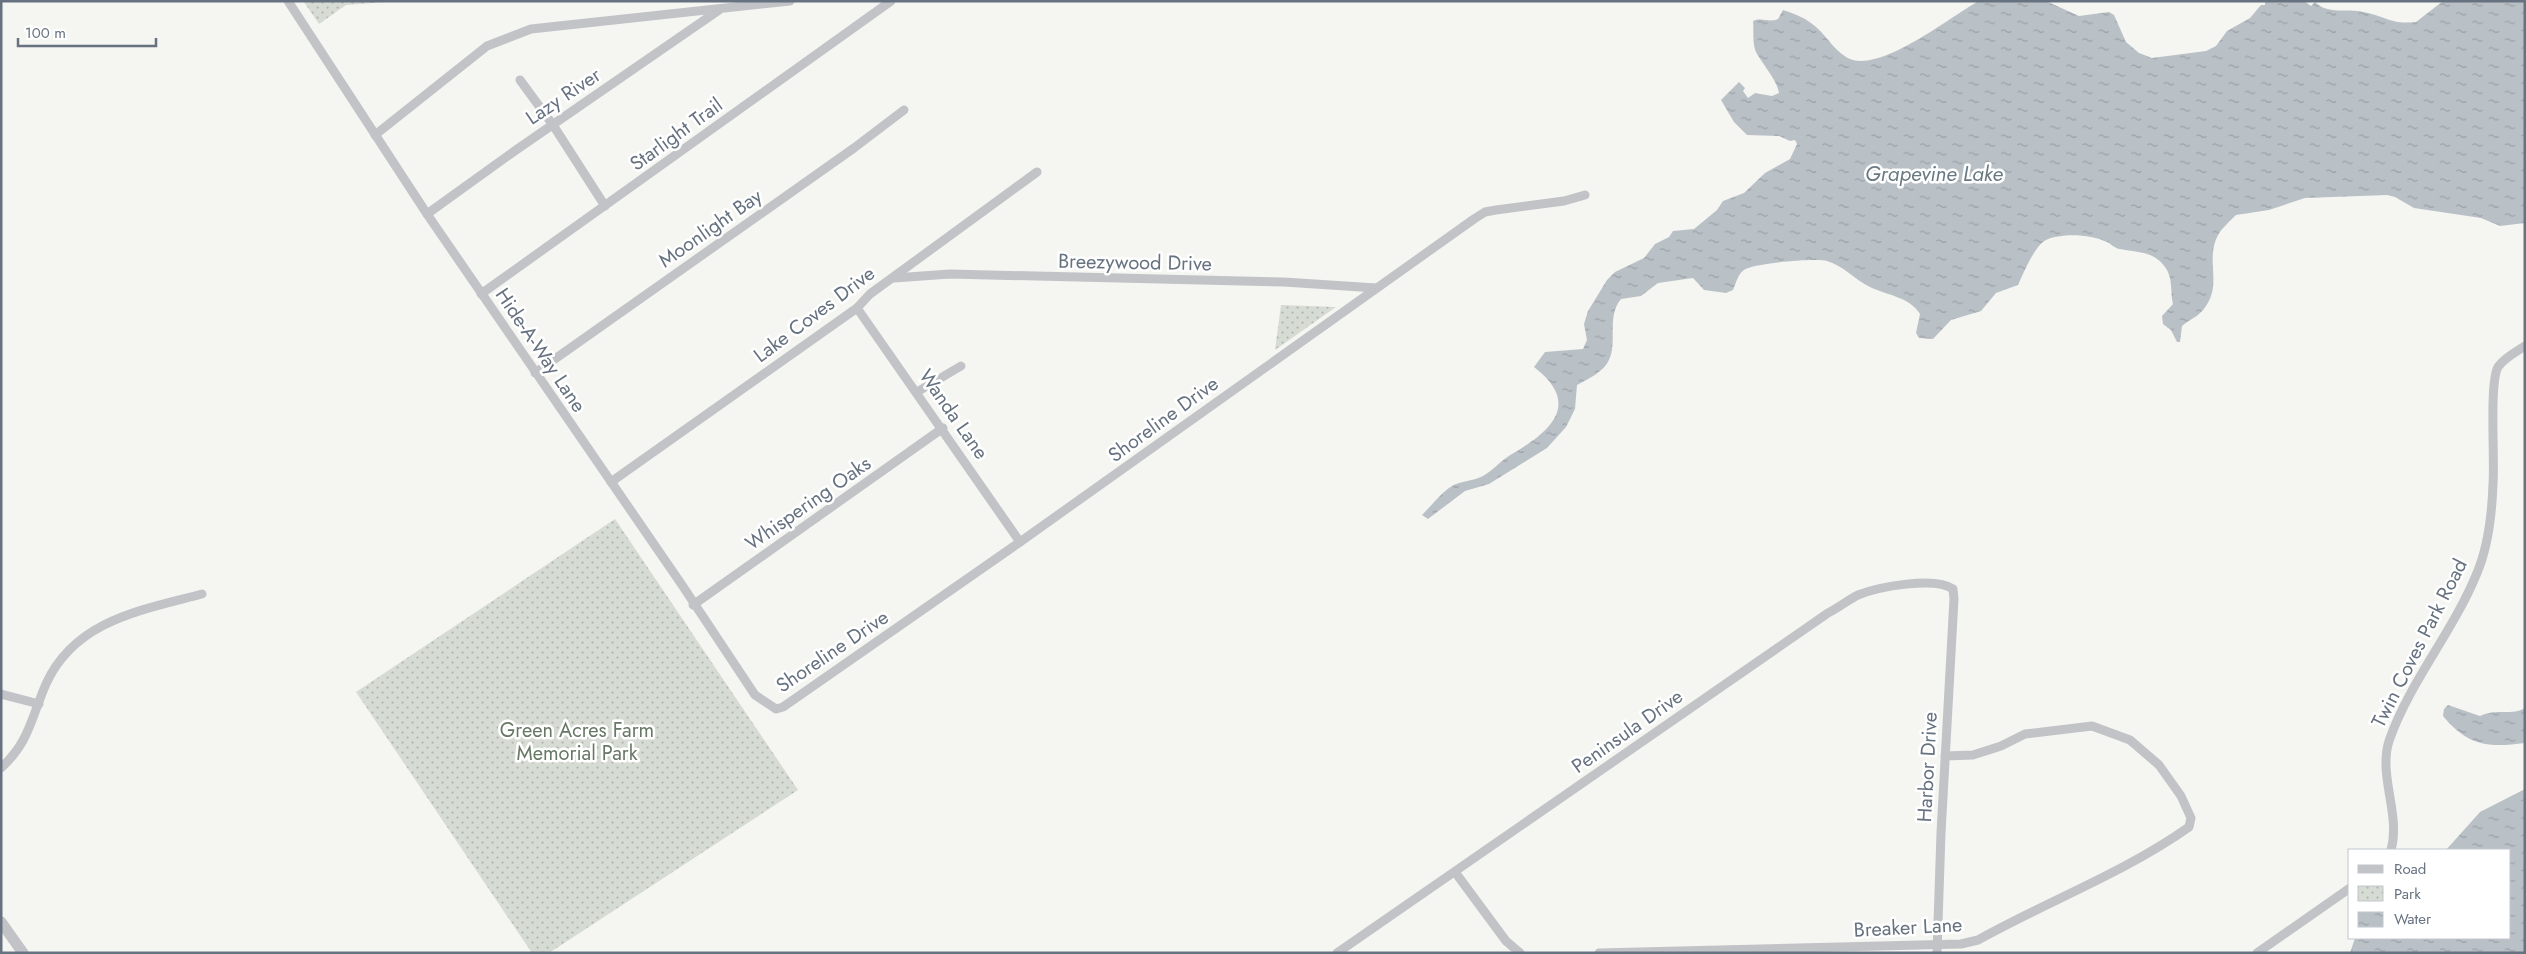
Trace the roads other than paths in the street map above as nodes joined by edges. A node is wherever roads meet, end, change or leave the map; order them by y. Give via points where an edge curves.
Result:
1 (288, 1) edge
2 (790, 1) edge
3 (891, 1) edge
4 (721, 8) junction
5 (520, 80) dead end
6 (904, 110) dead end
7 (553, 125) junction
8 (375, 134) junction
9 (1037, 172) dead end
10 (1585, 195) dead end
11 (605, 206) junction
12 (427, 214) junction
13 (893, 278) junction
14 (1376, 288) junction
15 (481, 294) junction
16 (857, 308) junction
17 (2525, 346) edge
18 (961, 366) dead end
19 (535, 373) junction
20 (917, 392) junction
21 (943, 428) junction
22 (611, 482) junction
23 (1020, 542) junction
24 (1952, 589) joint
25 (202, 594) dead end
26 (693, 605) junction
27 (1, 694) edge
28 (40, 704) junction
29 (776, 709) joint
30 (1945, 756) junction
31 (1, 768) edge
32 (2391, 849) edge
33 (1454, 872) junction
34 (2348, 889) edge
35 (1, 922) edge
36 (1938, 950) edge
37 (23, 953) edge
38 (1337, 953) edge
39 (1520, 953) edge
40 (1599, 953) edge
41 (2258, 953) edge

1 - 8 street, Hide-A-Way Lane
2 - 4 street
3 - 11 street, Starlight Trail
4 - 7 street, Lazy River
4 - 8 street via 590,21 523,32 487,46
5 - 7 street
6 - 19 street, Moonlight Bay
7 - 11 street
7 - 12 street, Lazy River
8 - 12 street, Hide-A-Way Lane
9 - 13 street, Lake Coves Drive
10 - 14 street, Shoreline Drive via 1485,212
11 - 15 street, Starlight Trail
12 - 15 street, Hide-A-Way Lane
13 - 14 street, Breezywood Drive via 950,274 1284,282
13 - 16 street, Lake Coves Drive
14 - 23 street, Shoreline Drive
15 - 19 street, Hide-A-Way Lane
16 - 20 street, Wanda Lane
16 - 22 street, Lake Coves Drive
17 - 32 street, Twin Coves Park Road via 2502,361 2497,370 2493,392 2493,485 2478,572 2407,700 2387,751 2387,781 2392,809
18 - 20 street
19 - 22 street, Hide-A-Way Lane
20 - 21 street, Wanda Lane
21 - 23 street, Wanda Lane
21 - 26 street, Whispering Oaks
22 - 26 street, Hide-A-Way Lane
23 - 29 street, Shoreline Drive
24 - 30 street, Harbor Drive
24 - 33 street, Peninsula Drive via 1945,583 1935,582 1858,595
25 - 28 street via 122,616 88,633 60,661 48,679
26 - 29 street, Hide-A-Way Lane via 756,698
27 - 28 street
28 - 31 street via 26,736
30 - 36 street, Harbor Drive
30 - 36 street, Breaker Lane via 1973,755 2025,734 2092,726 2130,740 2159,765 2182,796 2191,818 2189,827 2162,847 2119,870 1978,940
33 - 38 street, Peninsula Drive
33 - 39 street via 1506,941
34 - 41 street
35 - 37 street
36 - 40 street, Breaker Lane

